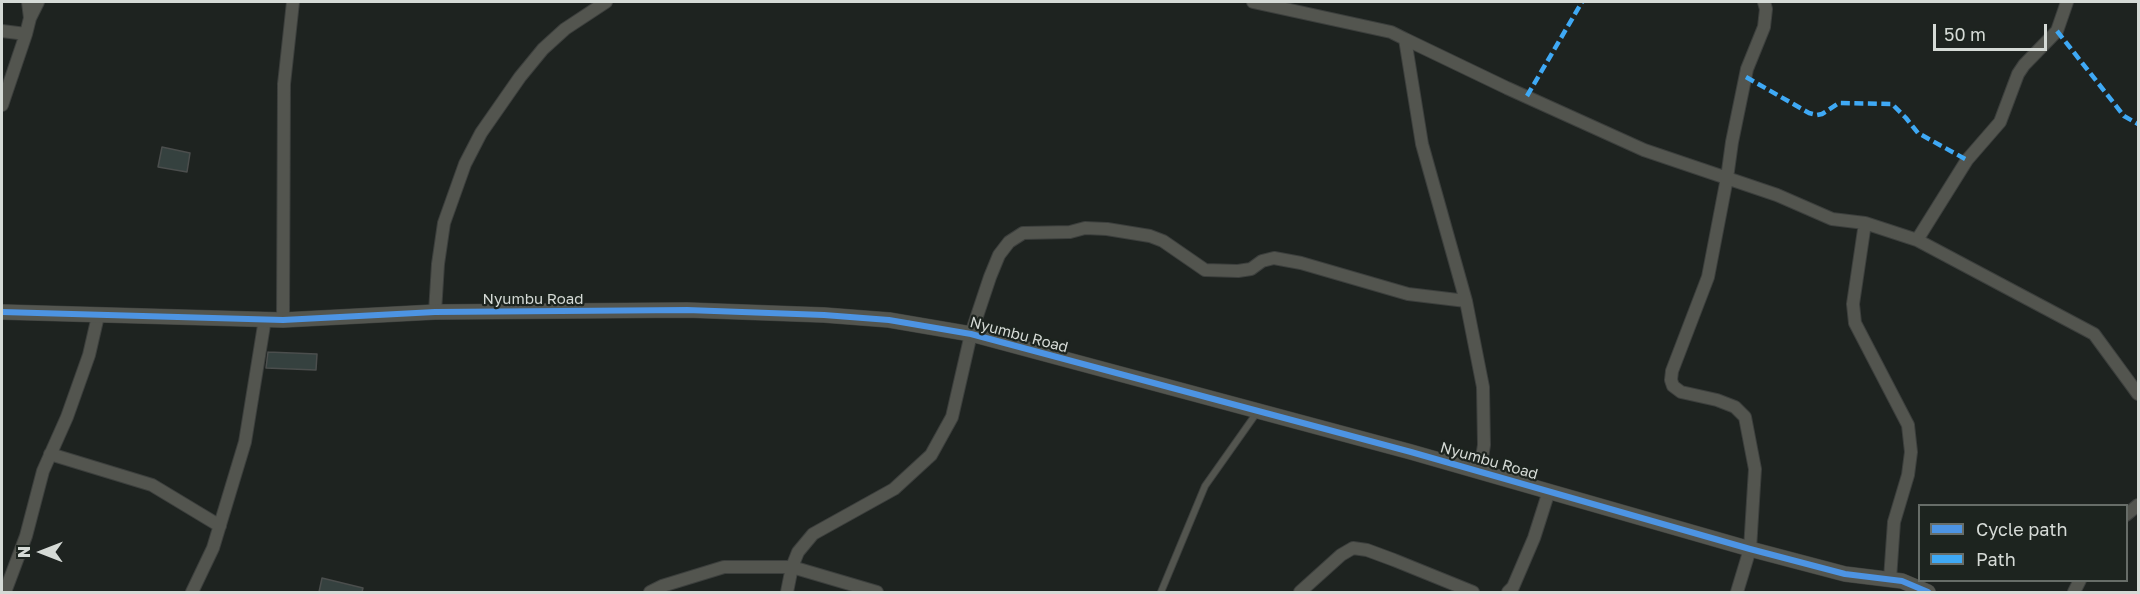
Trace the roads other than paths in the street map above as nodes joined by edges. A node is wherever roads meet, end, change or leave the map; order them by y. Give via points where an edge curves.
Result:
1 (28, 2) edge
2 (38, 2) edge
3 (293, 2) edge
4 (606, 2) edge
5 (1253, 2) edge
6 (1764, 2) edge
7 (2067, 2) edge
8 (30, 18) junction
9 (2, 31) edge
10 (26, 34) junction
11 (1405, 39) junction
12 (2, 105) edge
13 (1727, 178) junction
14 (1865, 223) junction
15 (1917, 240) junction
16 (1466, 301) junction
17 (2, 312) edge
18 (435, 312) junction
19 (98, 316) junction
20 (265, 319) junction
21 (284, 320) junction
22 (971, 334) junction
23 (2139, 394) edge
24 (1259, 411) junction
25 (50, 453) junction
26 (1480, 471) junction
27 (1549, 491) junction
28 (219, 526) junction
29 (1750, 549) junction
30 (792, 567) junction
31 (1890, 579) junction
32 (5, 592) edge
33 (192, 592) edge
34 (650, 592) edge
35 (787, 592) edge
36 (877, 592) edge
37 (1161, 592) edge
38 (1300, 592) edge
39 (1473, 592) edge
40 (1508, 592) edge
41 (1737, 592) edge
42 (1928, 592) edge

1 - 8 street
2 - 8 street
3 - 21 street via 284,84
4 - 18 street via 543,49 481,133 444,223
5 - 11 street via 1391,32
6 - 13 street via 1764,27 1747,69
7 - 15 street via 2057,31 2024,65 2000,122 1967,160
8 - 10 street
9 - 10 street
10 - 12 street
11 - 13 street via 1644,150
11 - 16 street via 1425,155
13 - 14 street via 1832,219
13 - 29 street via 1708,277 1671,380 1681,392 1718,400 1735,407 1745,417 1755,469
14 - 15 street
14 - 31 street via 1852,304 1855,323 1908,425 1911,452 1894,522
15 - 23 street via 2094,334
16 - 22 street via 1408,294 1274,258 1251,269 1205,270 1150,236 1085,228 1023,233 1009,242 999,255
16 - 26 street via 1483,387 1484,445
17 - 19 street, Nyumbu Road
18 - 21 street, Nyumbu Road
18 - 22 street, Nyumbu Road via 687,310 824,315 889,320
19 - 20 street, Nyumbu Road
19 - 25 street via 89,355
20 - 21 street, Nyumbu Road
20 - 28 street via 245,442
22 - 24 street, Nyumbu Road
22 - 30 street via 952,417 931,455 894,489 813,534
24 - 26 street, Nyumbu Road
24 - 37 lane via 1205,486
25 - 28 street via 152,485
25 - 32 street
26 - 27 street, Nyumbu Road
27 - 29 street, Nyumbu Road
27 - 40 street via 1534,538
28 - 33 street
29 - 31 street, Nyumbu Road via 1845,574
29 - 41 street
30 - 34 street via 724,567
30 - 35 street
30 - 36 street
31 - 42 street, Nyumbu Road
38 - 39 street via 1353,548

